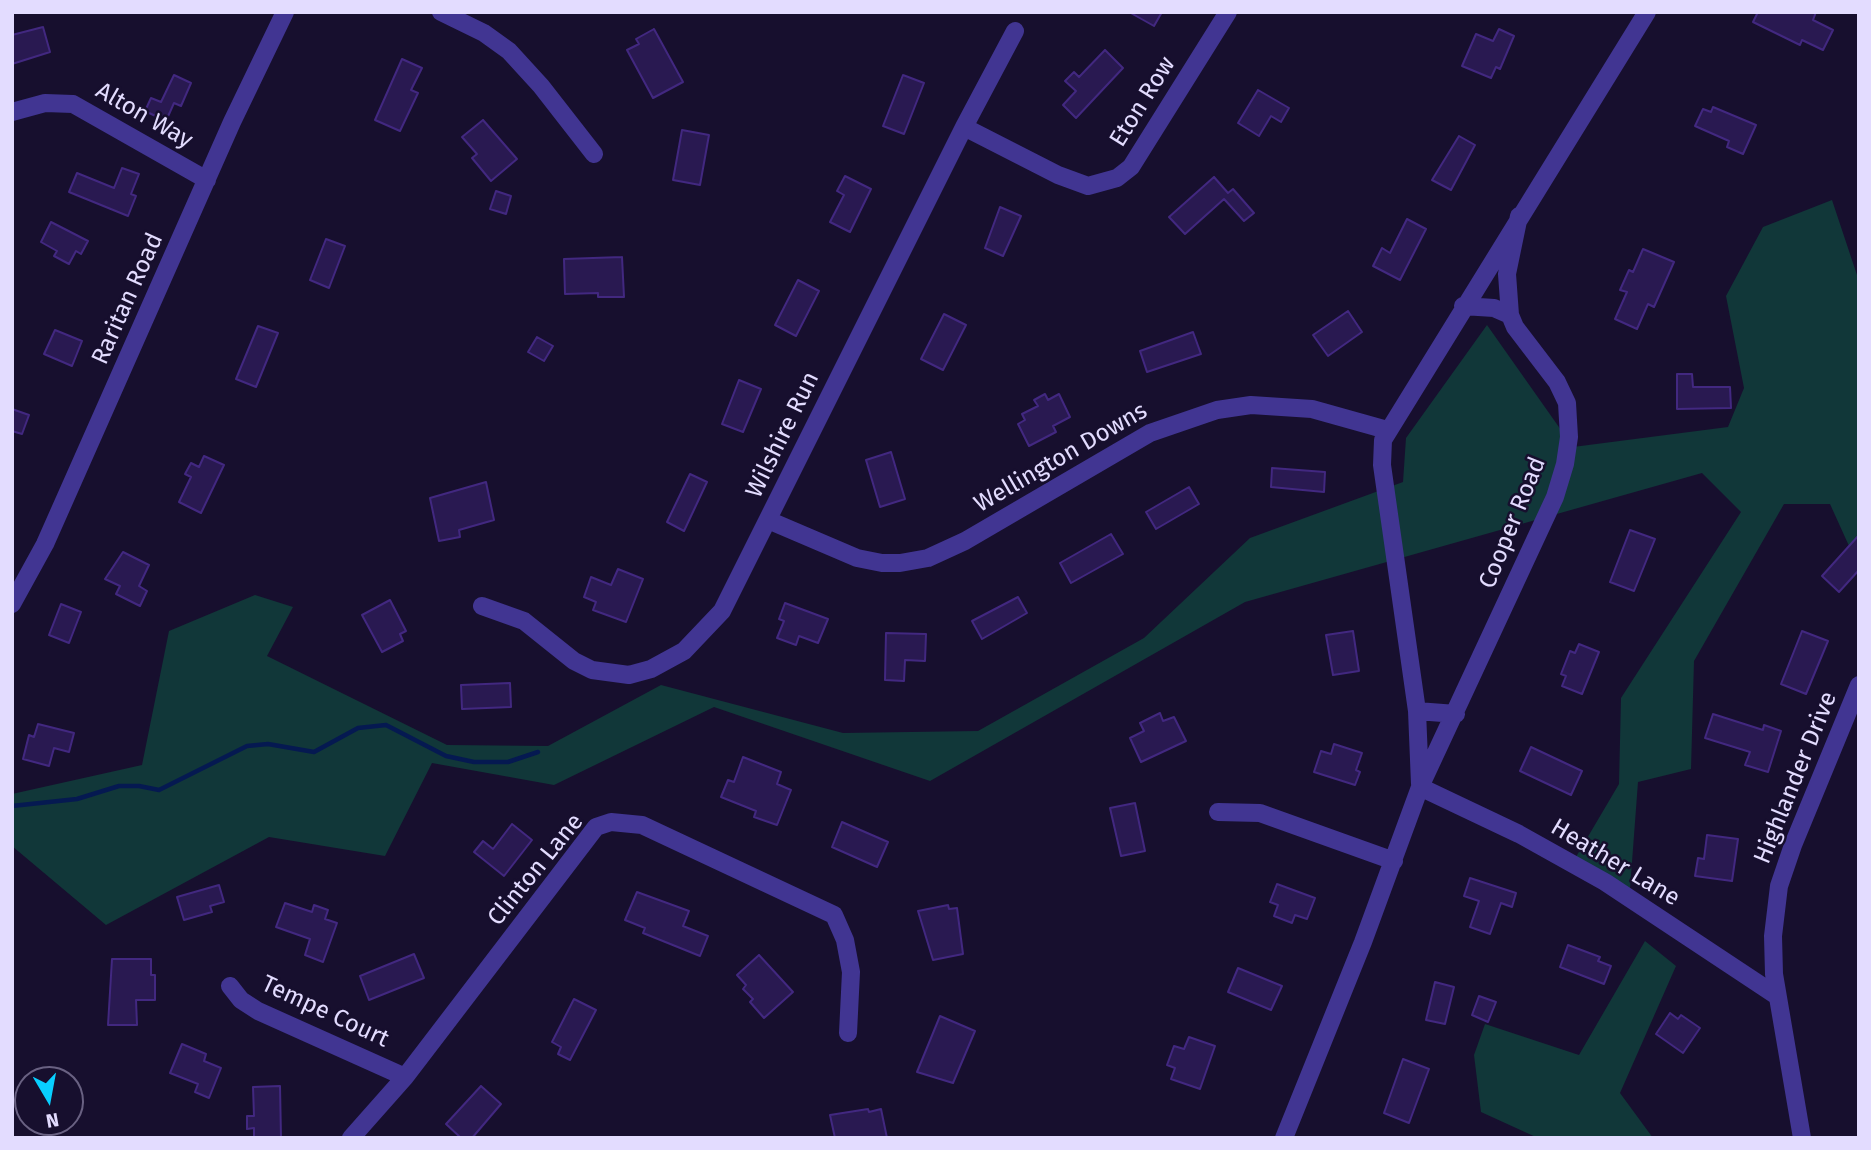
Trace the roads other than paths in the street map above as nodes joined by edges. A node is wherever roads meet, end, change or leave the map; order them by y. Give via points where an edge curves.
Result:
1 (285, 12) edge
2 (440, 12) edge
3 (1228, 12) edge
4 (1647, 12) edge
5 (1015, 31) dead end
6 (12, 112) edge
7 (964, 127) junction
8 (594, 154) dead end
9 (208, 180) junction
10 (1519, 216) junction
11 (1464, 306) junction
12 (1510, 315) junction
13 (1387, 430) junction
14 (768, 520) junction
15 (12, 604) edge
16 (482, 606) dead end
17 (1859, 685) edge
18 (1417, 711) junction
19 (1456, 714) junction
20 (1420, 787) junction
21 (1218, 813) dead end
22 (1394, 861) junction
23 (230, 986) dead end
24 (1777, 996) junction
25 (848, 1033) dead end
26 (405, 1077) junction
27 (351, 1138) edge
28 (1284, 1138) edge
29 (1802, 1138) edge

1 - 9 street, Raritan Road
2 - 8 street via 509,51
3 - 7 street, Eton Row via 1131,167 1116,178 1088,186
4 - 10 street, Cooper Road
5 - 7 street, Wilshire Run
6 - 9 street, Alton Way via 45,103 73,104
7 - 14 street, Wilshire Run
9 - 15 street, Raritan Road via 45,544
10 - 11 street, Cooper Road
10 - 12 street, Cooper Road via 1507,274
11 - 12 street via 1494,308
11 - 13 street, Cooper Road
12 - 19 street, Cooper Road via 1557,382 1567,403 1569,437 1555,497
13 - 14 street, Wellington Downs via 1312,409 1251,405 1216,410 1150,433 965,541 928,558 900,563 857,558
13 - 18 street, Cooper Road via 1382,466
14 - 16 street, Wilshire Run via 722,611 684,651 651,669 629,675 592,670 524,621
17 - 24 street, Highlander Drive via 1779,886 1773,936
18 - 19 street
18 - 20 street, Cooper Road
19 - 20 street, Cooper Road
20 - 22 street, Cooper Road
20 - 24 street, Heather Lane via 1605,882
21 - 22 street via 1260,813
22 - 28 street, Cooper Road
23 - 26 street, Tempe Court via 258,1011
24 - 29 street, Highlander Drive
25 - 26 street, Clinton Lane via 851,972 834,915 642,825 611,822 596,827
26 - 27 street, Clinton Lane

